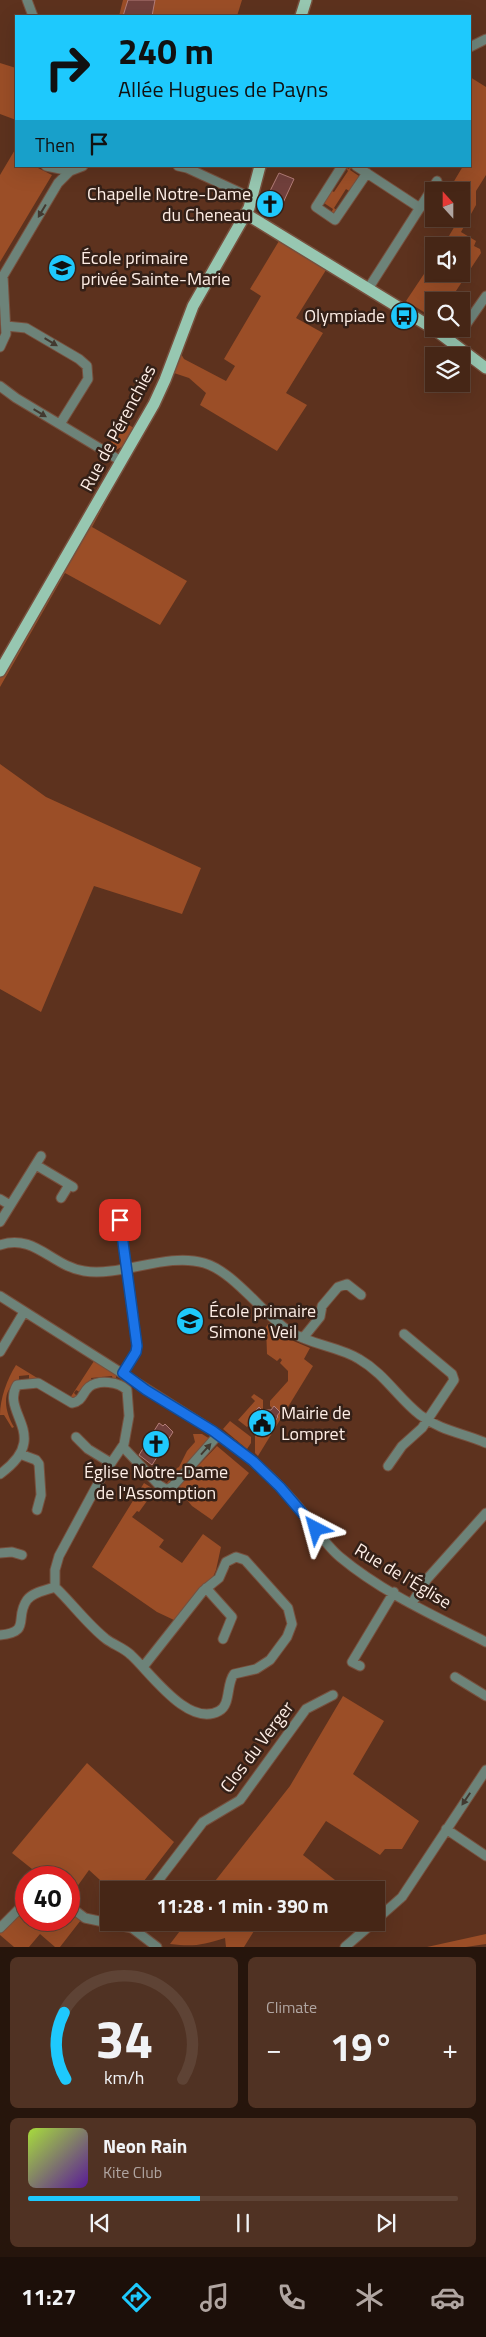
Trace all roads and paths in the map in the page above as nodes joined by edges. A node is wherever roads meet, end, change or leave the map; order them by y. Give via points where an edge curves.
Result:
1 (27, 0) edge
2 (306, 0) edge
3 (33, 15) edge
4 (301, 15) edge
5 (485, 41) edge
6 (471, 47) edge
7 (51, 167) edge
8 (80, 167) edge
9 (182, 167) edge
10 (260, 167) edge
11 (341, 167) edge
12 (358, 167) edge
13 (70, 171) junction
14 (367, 172) junction
15 (437, 181) dead end
16 (252, 198) junction
17 (420, 208) junction
18 (246, 214) junction
19 (269, 227) junction
20 (368, 289) junction
21 (486, 296) edge
22 (470, 319) edge
23 (425, 324) edge
24 (6, 326) junction
25 (445, 337) edge
26 (454, 343) junction
27 (0, 347) edge
28 (486, 361) edge
29 (486, 368) edge
30 (0, 386) edge
31 (60, 424) junction
32 (121, 461) junction
33 (0, 671) edge
34 (41, 1156) dead end
35 (36, 1165) junction
36 (61, 1198) dead end
37 (0, 1199) edge
38 (10, 1206) junction
39 (120, 1220) dead end
40 (0, 1222) edge
41 (0, 1245) edge
42 (126, 1268) junction
43 (361, 1295) dead end
44 (0, 1296) edge
45 (24, 1312) junction
46 (404, 1334) dead end
47 (303, 1338) junction
48 (0, 1352) edge
49 (124, 1374) junction
50 (119, 1384) junction
51 (427, 1420) junction
52 (218, 1435) junction
53 (76, 1437) dead end
54 (486, 1443) edge
55 (123, 1447) junction
56 (20, 1454) junction
57 (111, 1463) junction
58 (388, 1466) dead end
59 (0, 1474) edge
60 (37, 1510) dead end
61 (486, 1514) edge
62 (0, 1553) edge
63 (22, 1556) dead end
64 (55, 1587) junction
65 (206, 1588) junction
66 (394, 1592) junction
67 (412, 1603) junction
68 (0, 1635) edge
69 (223, 1639) dead end
70 (486, 1642) edge
71 (360, 1666) dead end
72 (143, 1667) junction
73 (455, 1677) dead end
74 (333, 1695) dead end
75 (486, 1696) edge
76 (486, 1770) edge
77 (446, 1828) junction
78 (486, 1856) edge
79 (158, 1881) edge
80 (385, 1912) edge
81 (15, 1913) edge
82 (80, 1914) edge
83 (100, 1920) edge
84 (0, 1928) edge
85 (137, 1931) edge
86 (363, 1931) edge
87 (157, 1947) edge
88 (345, 1947) edge

1 - 3 street
2 - 4 main road
5 - 6 street
7 - 13 street
8 - 13 street
9 - 16 street
10 - 16 main road, Rue de Pérenchies
11 - 14 street via 316,207 335,220
12 - 14 street
13 -> 24 street via 58,183 3,276
14 - 17 street
15 - 17 street
16 - 18 main road, Rue de Pérenchies
16 - 19 main road
17 - 20 street
18 - 19 main road
18 - 32 main road, Rue de Pérenchies via 193,306 162,387
19 - 20 main road
20 - 23 main road
21 - 22 street
24 - 27 street
24 -> 31 street via 26,328 87,366 88,379
25 - 26 main road
26 - 28 main road
26 - 29 main road
30 -> 31 street
31 - 32 street
32 - 33 main road, Rue de Pérenchies
34 - 35 street
35 - 36 street via 71,1186
35 - 38 street
37 - 38 street
38 - 40 street
39 - 42 street
41 - 42 street via 14,1242 29,1244 67,1265 86,1271
42 - 47 street via 185,1260 207,1263 230,1279 284,1328
42 - 49 street via 137,1346
43 - 47 street via 346,1284 340,1285 322,1306 318,1320
44 - 45 street, Rue de l'Église
45 - 48 street
45 - 49 street, Rue de l'Église
46 - 51 street via 454,1378
47 - 51 street via 338,1348 365,1363 384,1377
49 - 50 street
49 - 52 street, Rue de l'Église
50 - 55 street via 127,1390 128,1396
50 - 56 street via 93,1385 81,1399 72,1403 38,1383 17,1385 10,1394 8,1408 20,1435
51 - 54 street via 452,1433
51 - 58 street
55 -> 52 street via 166,1490
52 - 66 street, Rue de l'Église via 253,1461 280,1487 341,1558
53 - 57 street
55 - 57 street
56 - 59 street
56 - 60 street via 39,1464 41,1495
57 - 64 street via 59,1556 55,1567
61 - 67 street via 430,1576
62 - 63 street via 12,1552
64 - 68 street via 29,1597 18,1630
64 - 72 street via 105,1638 127,1651
65 - 69 street via 232,1617
65 - 72 street
65 - 72 street via 219,1578 228,1560 238,1557 245,1560 291,1614 290,1631 273,1657 260,1667 234,1674 224,1707 212,1714 185,1708
66 - 67 street, Rue de l'Église
66 - 71 street via 352,1662
67 - 70 street, Rue de l'Église
73 - 75 street
74 - 79 street, Clos du Verger via 306,1709 240,1800 203,1822
76 -> 77 street
77 - 78 street
77 - 80 street via 402,1897
81 - 84 street
82 - 83 street
85 - 87 street
86 - 88 street

